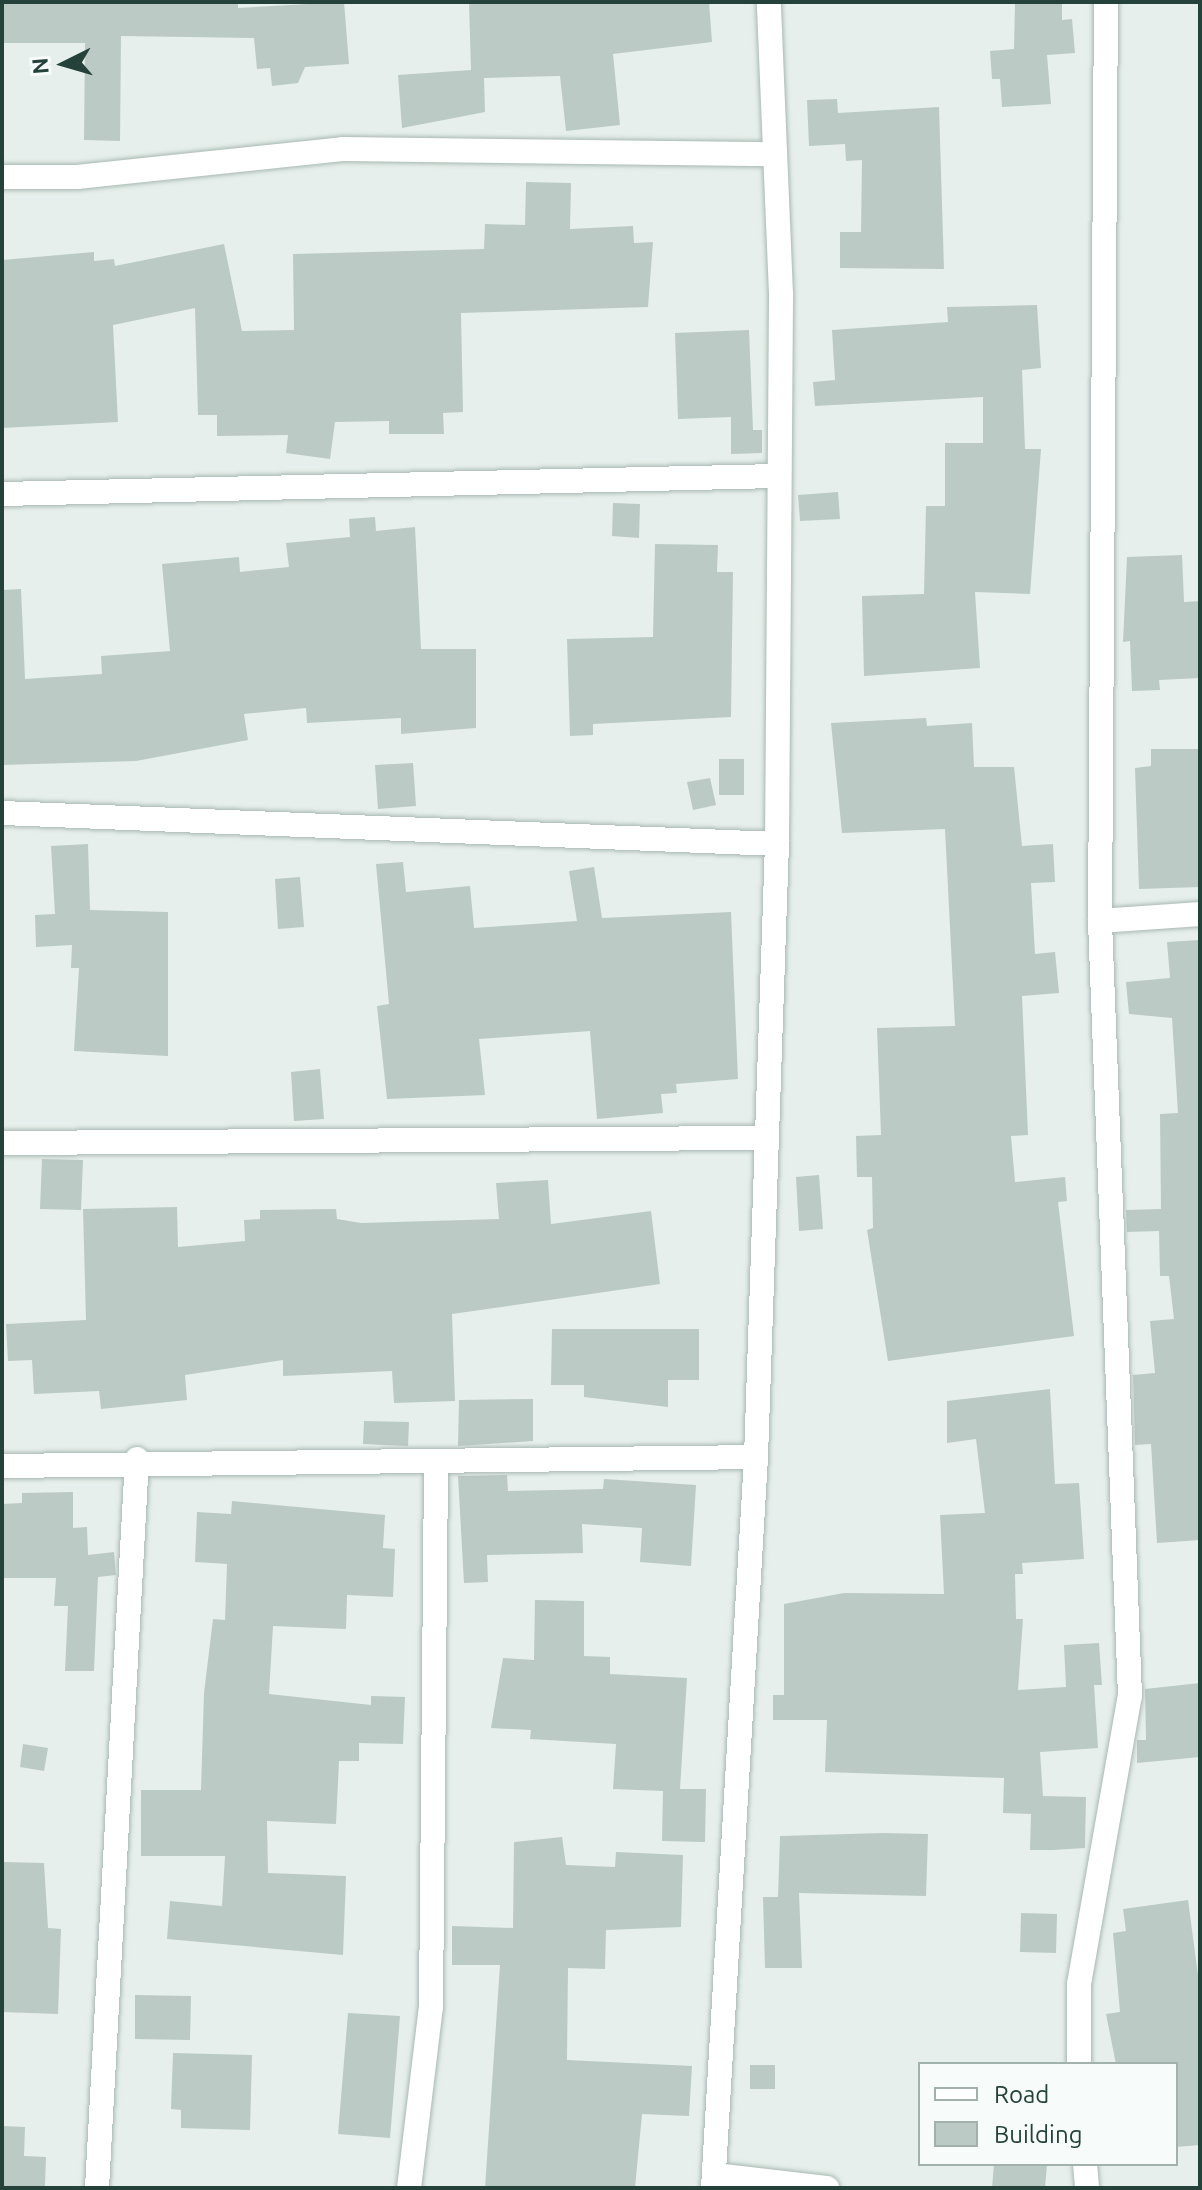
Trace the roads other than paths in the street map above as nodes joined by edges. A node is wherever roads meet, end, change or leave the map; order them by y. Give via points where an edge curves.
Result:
1 (769, 2) edge
2 (1106, 2) edge
3 (775, 154) junction
4 (2, 177) edge
5 (777, 476) junction
6 (2, 494) edge
7 (2, 813) edge
8 (777, 844) junction
9 (1200, 914) edge
10 (1100, 921) junction
11 (763, 1138) junction
12 (2, 1143) edge
13 (756, 1457) junction
14 (137, 1459) junction
15 (436, 1465) junction
16 (2, 1466) edge
17 (1079, 2062) edge
18 (1085, 2166) edge
19 (715, 2181) edge
20 (97, 2188) edge
21 (409, 2188) edge
22 (827, 2188) edge
23 (1087, 2188) edge

1 - 3 street
2 - 10 street
3 - 4 street via 343,149 77,177
3 - 5 street
5 - 6 street
5 - 8 street
7 - 8 street
8 - 11 street
9 - 10 street
10 - 17 street via 1130,1696 1079,1984
11 - 12 street
11 - 13 street
13 - 15 street
13 - 19 street
14 - 15 street
14 - 16 street
14 - 20 street
15 - 21 street via 431,2007
18 - 23 street
19 - 22 street

